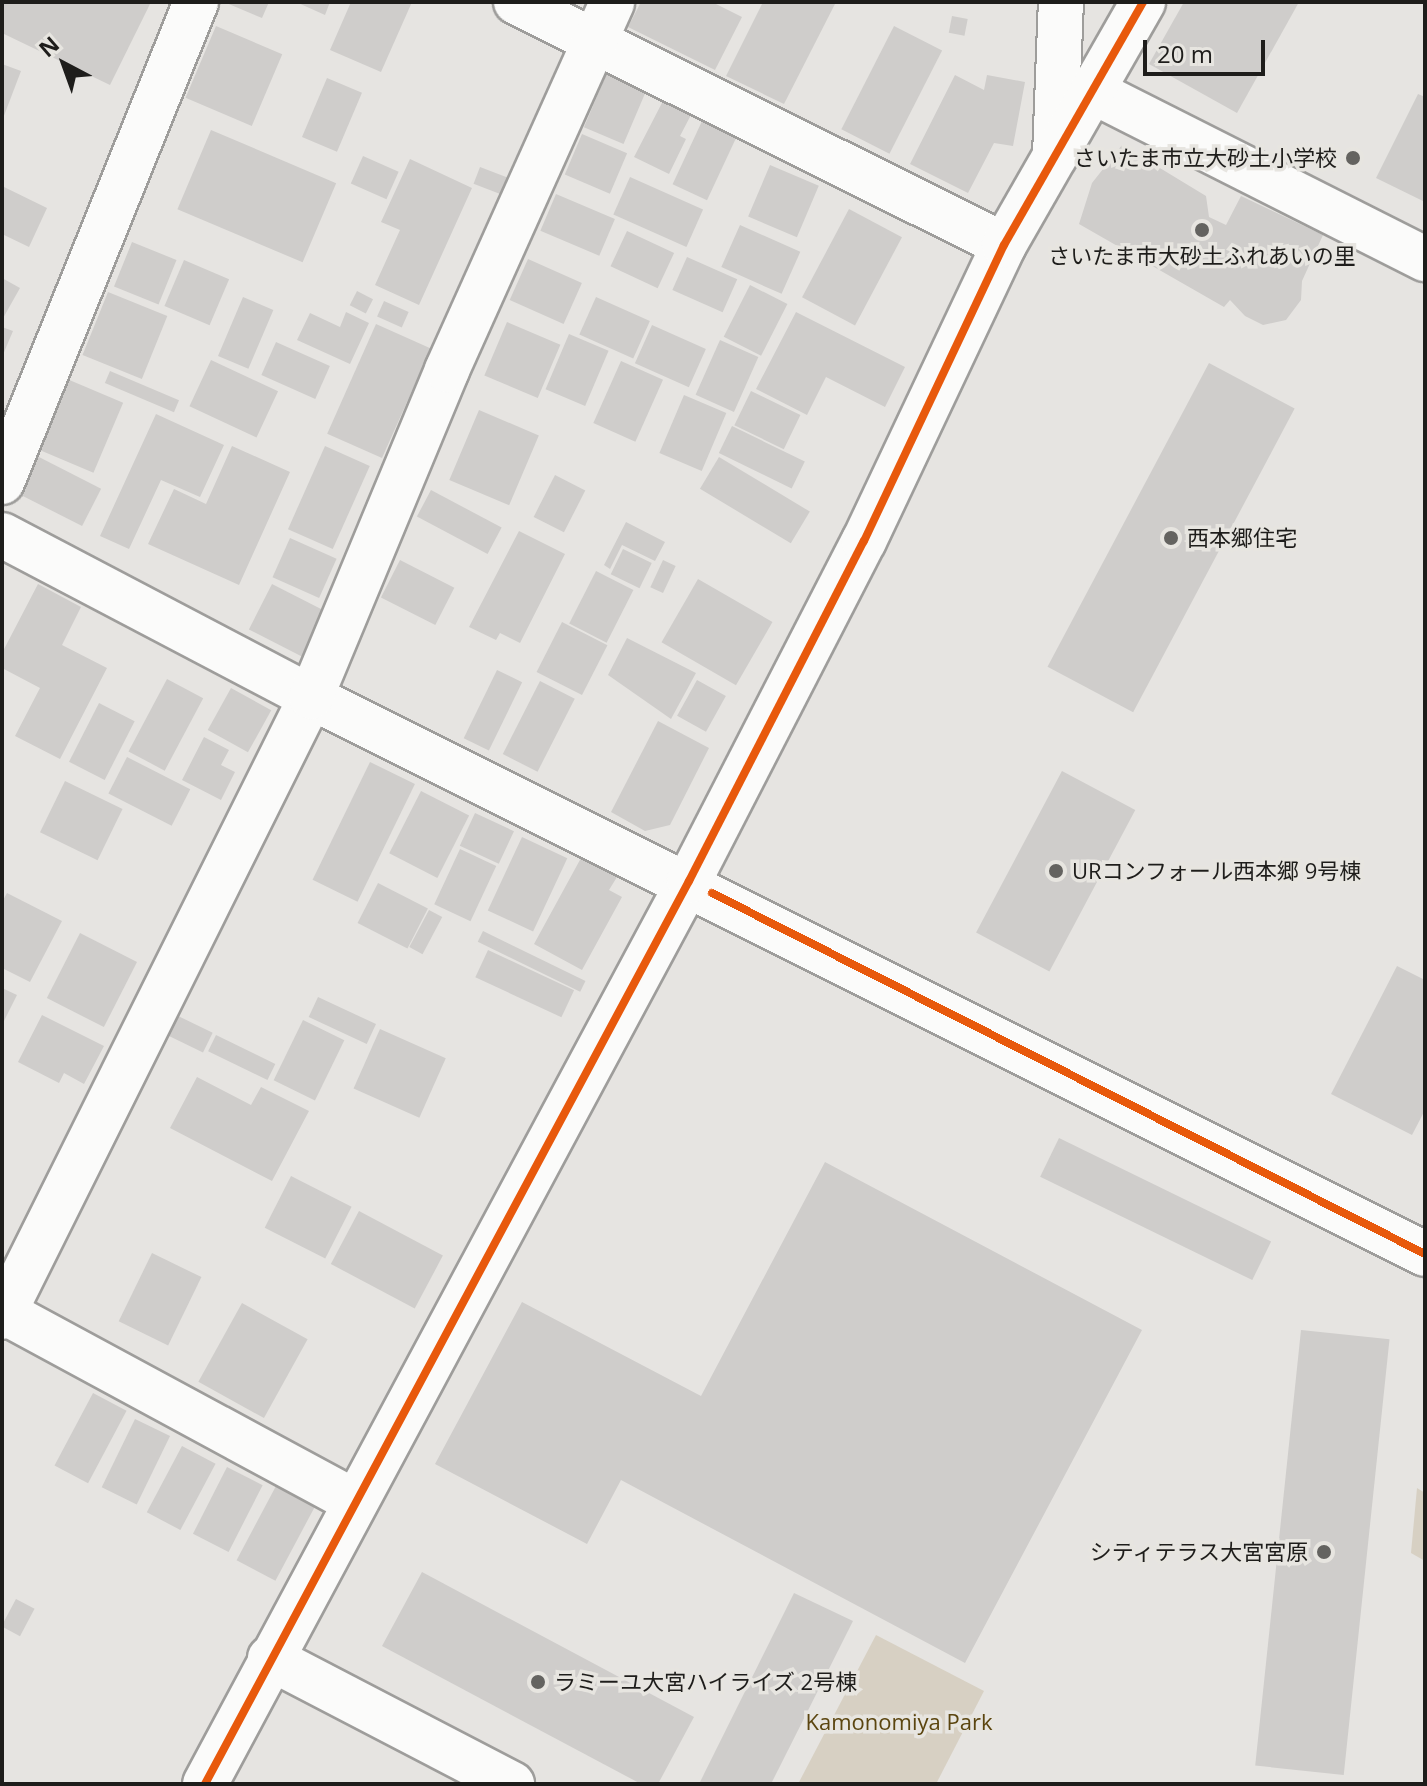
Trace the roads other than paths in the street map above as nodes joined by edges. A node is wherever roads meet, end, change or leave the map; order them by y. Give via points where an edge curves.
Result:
1 (196, 2) edge
2 (516, 2) edge
3 (612, 2) edge
4 (1061, 2) edge
5 (1143, 2) edge
6 (594, 42) junction
7 (1094, 92) junction
8 (1055, 162) junction
9 (1004, 245) junction
10 (1425, 259) edge
11 (2, 482) edge
12 (2, 535) edge
13 (311, 697) junction
14 (689, 881) junction
15 (1425, 1254) edge
16 (3, 1314) edge
17 (355, 1502) junction
18 (270, 1658) junction
19 (205, 1784) edge
20 (512, 1784) edge

1 - 11 street
2 - 6 street
3 - 6 street
4 - 8 street
5 - 7 street
6 - 9 street
6 - 13 street via 447,370
7 - 8 street
7 - 10 street
8 - 9 street
9 - 14 street via 864,541
12 - 13 street
13 - 14 street
13 - 16 street
14 - 15 street
14 - 17 street
16 - 17 street
17 - 18 street
18 - 19 street
18 - 20 street

